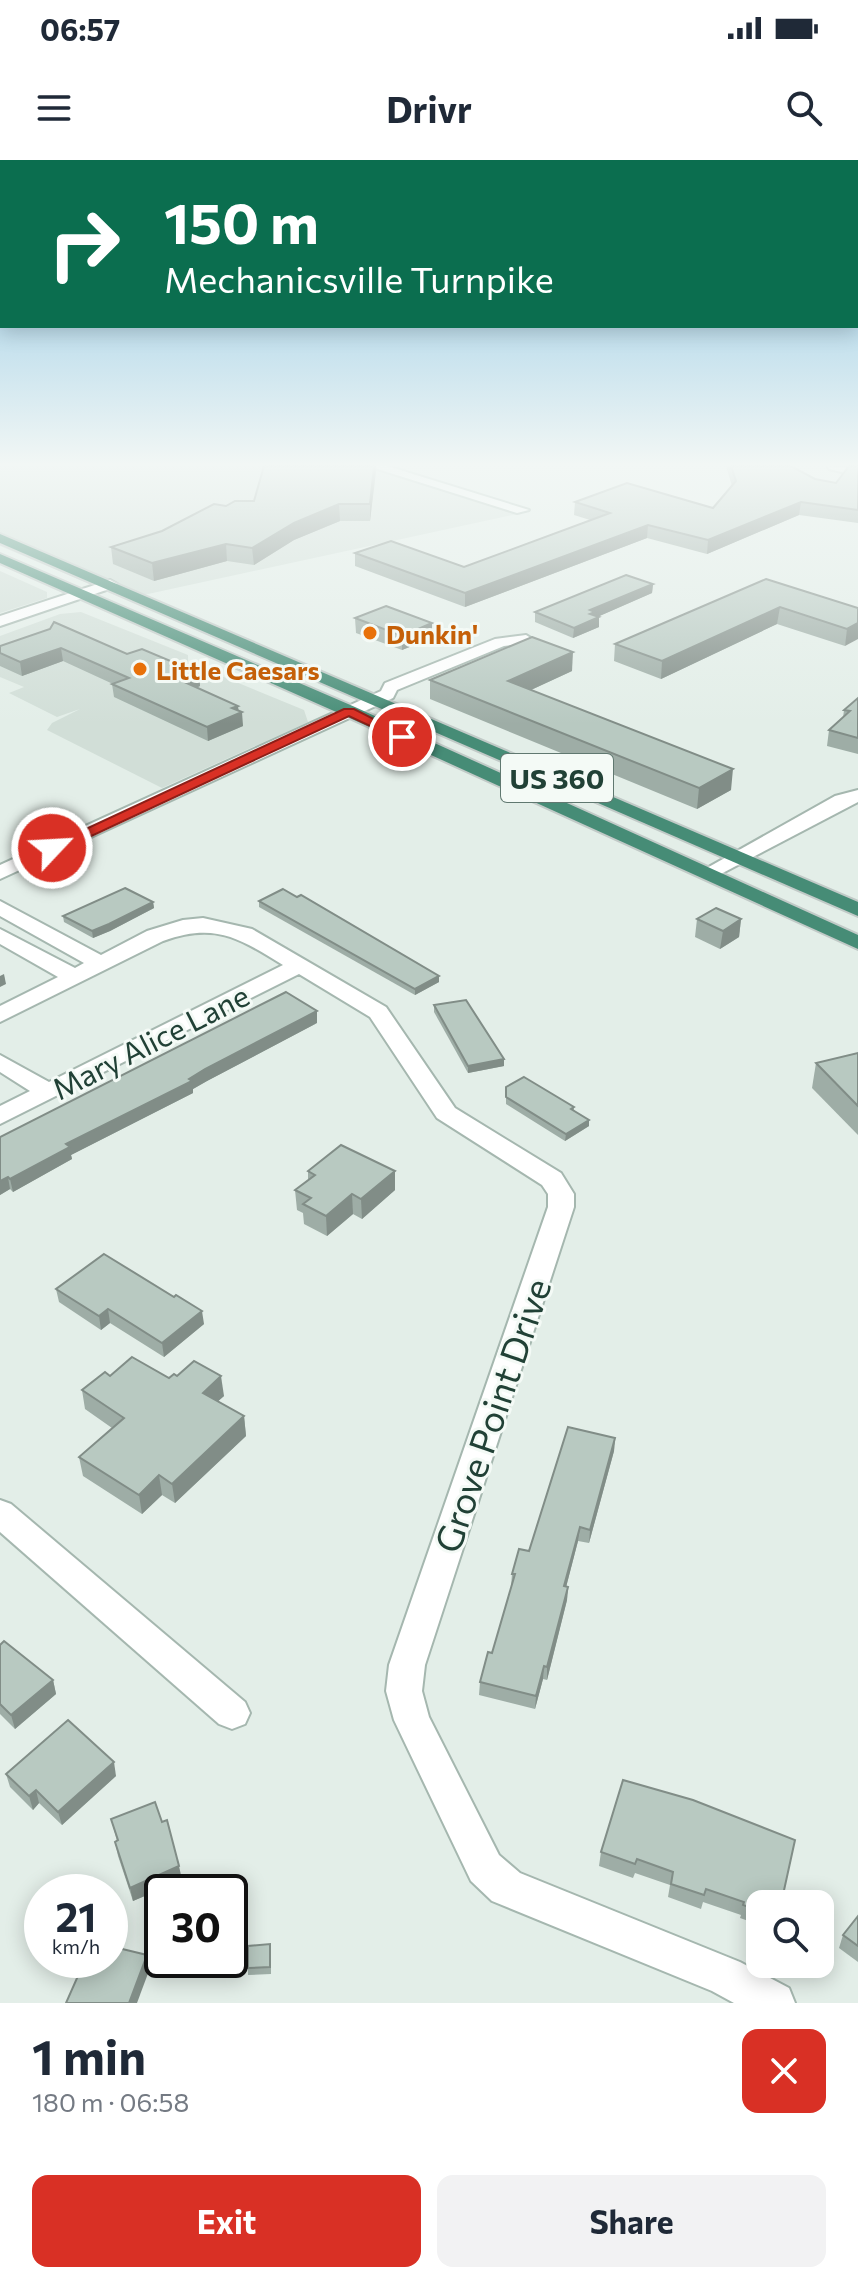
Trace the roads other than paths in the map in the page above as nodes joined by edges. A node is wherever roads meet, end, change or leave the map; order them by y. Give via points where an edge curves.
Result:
1 (33, 552) edge
2 (0, 558) edge
3 (110, 584) junction
4 (83, 593) junction
5 (0, 621) edge
6 (523, 641) edge
7 (382, 697) junction
8 (349, 711) junction
9 (858, 796) edge
10 (738, 857) junction
11 (0, 873) edge
12 (708, 873) junction
13 (0, 907) edge
14 (858, 910) edge
15 (0, 935) edge
16 (858, 943) edge
17 (300, 965) junction
18 (88, 970) junction
19 (0, 1015) edge
20 (0, 1062) edge
21 (48, 1092) junction
22 (0, 1116) edge
23 (0, 1513) edge
24 (232, 1713) dead end
25 (774, 2003) edge

1 - 3 highway, US 360
2 - 4 highway, US 360
3 - 4 street
3 - 7 highway, US 360
4 - 5 street
4 - 8 highway, US 360
6 - 7 street via 520,651 409,695
7 - 8 street
7 - 10 highway, US 360
8 - 11 street
8 - 12 highway, US 360
9 - 10 street
10 - 12 street
10 - 14 highway, US 360
12 - 16 highway, US 360
13 - 18 street
15 - 18 street
17 - 18 street, Grove Point Drive via 245,933 203,924 155,936
17 - 21 street, Mary Alice Lane
17 - 25 street, Grove Point Drive via 378,1012 446,1113 536,1167 561,1194 561,1207 407,1665 404,1691 412,1720 485,1868 506,1887 726,1976
18 - 19 street, Grove Point Drive
20 - 21 street
21 - 22 street, Mary Alice Lane
23 - 24 street

